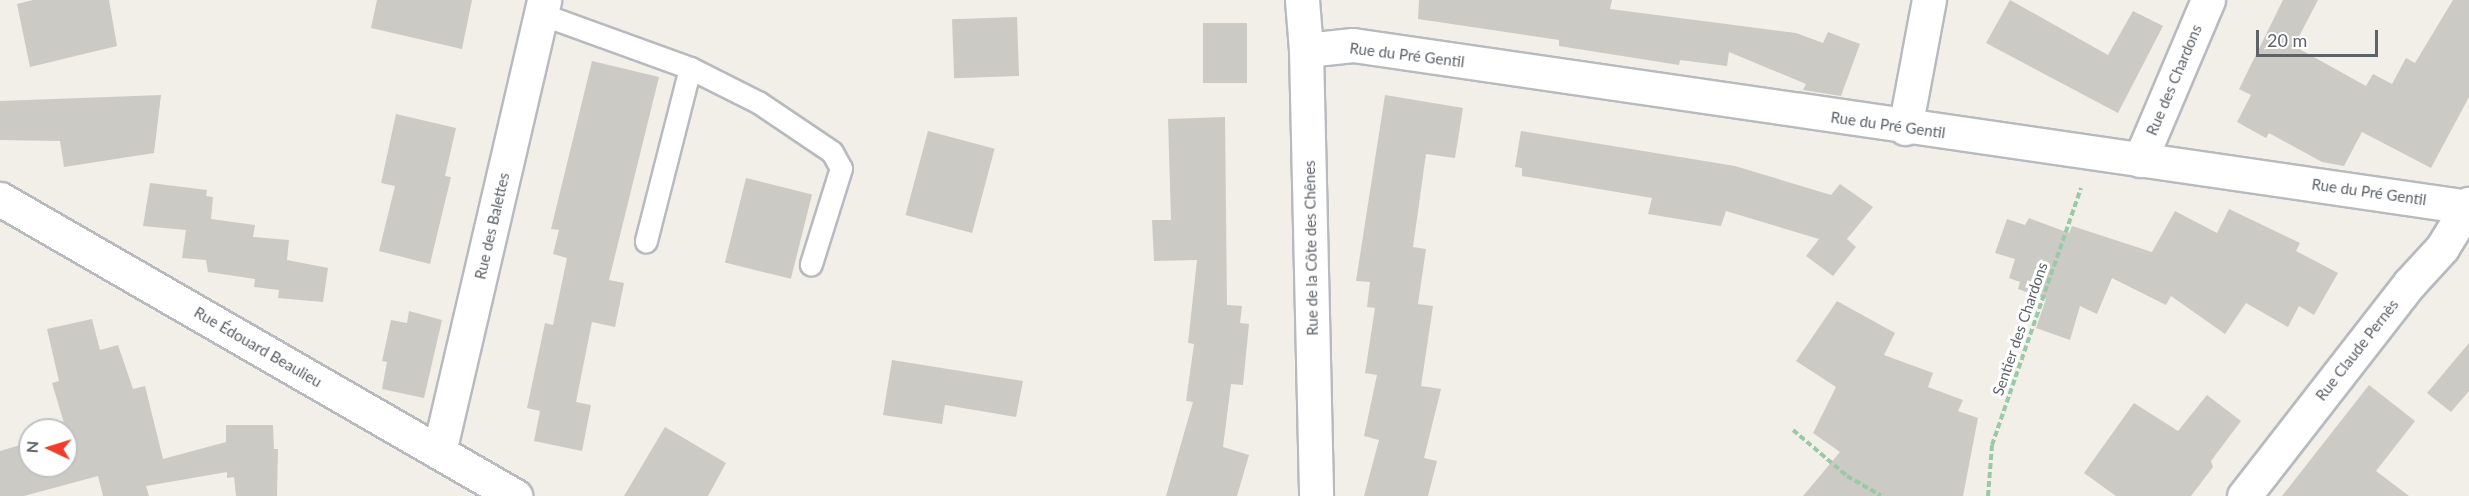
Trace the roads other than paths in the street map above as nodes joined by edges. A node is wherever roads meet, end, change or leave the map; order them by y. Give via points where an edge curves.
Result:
1 (1302, 0) edge
2 (1929, 0) edge
3 (2208, 0) edge
4 (542, 7) edge
5 (1306, 50) junction
6 (690, 68) junction
7 (1905, 128) junction
8 (2140, 160) junction
9 (0, 199) edge
10 (2469, 206) edge
11 (646, 240) dead end
12 (811, 264) dead end
13 (439, 452) junction
14 (515, 496) edge
15 (1316, 496) edge
16 (2244, 496) edge

1 - 5 street, Rue de la Côte des Chênes
2 - 7 street
3 - 8 street, Rue des Chardons
4 - 6 lane
4 - 13 street, Rue des Balettes
5 - 7 street, Rue du Pré Gentil via 1353,45
5 - 15 street, Rue de la Côte des Chênes
6 - 11 lane
6 - 12 lane via 758,102 832,152 841,168
7 - 8 street, Rue du Pré Gentil
8 - 10 street, Rue du Pré Gentil
9 - 13 street, Rue Édouard Beaulieu
10 - 16 street, Rue Claude Pernès via 2442,248 2409,284
13 - 14 street, Rue Édouard Beaulieu

